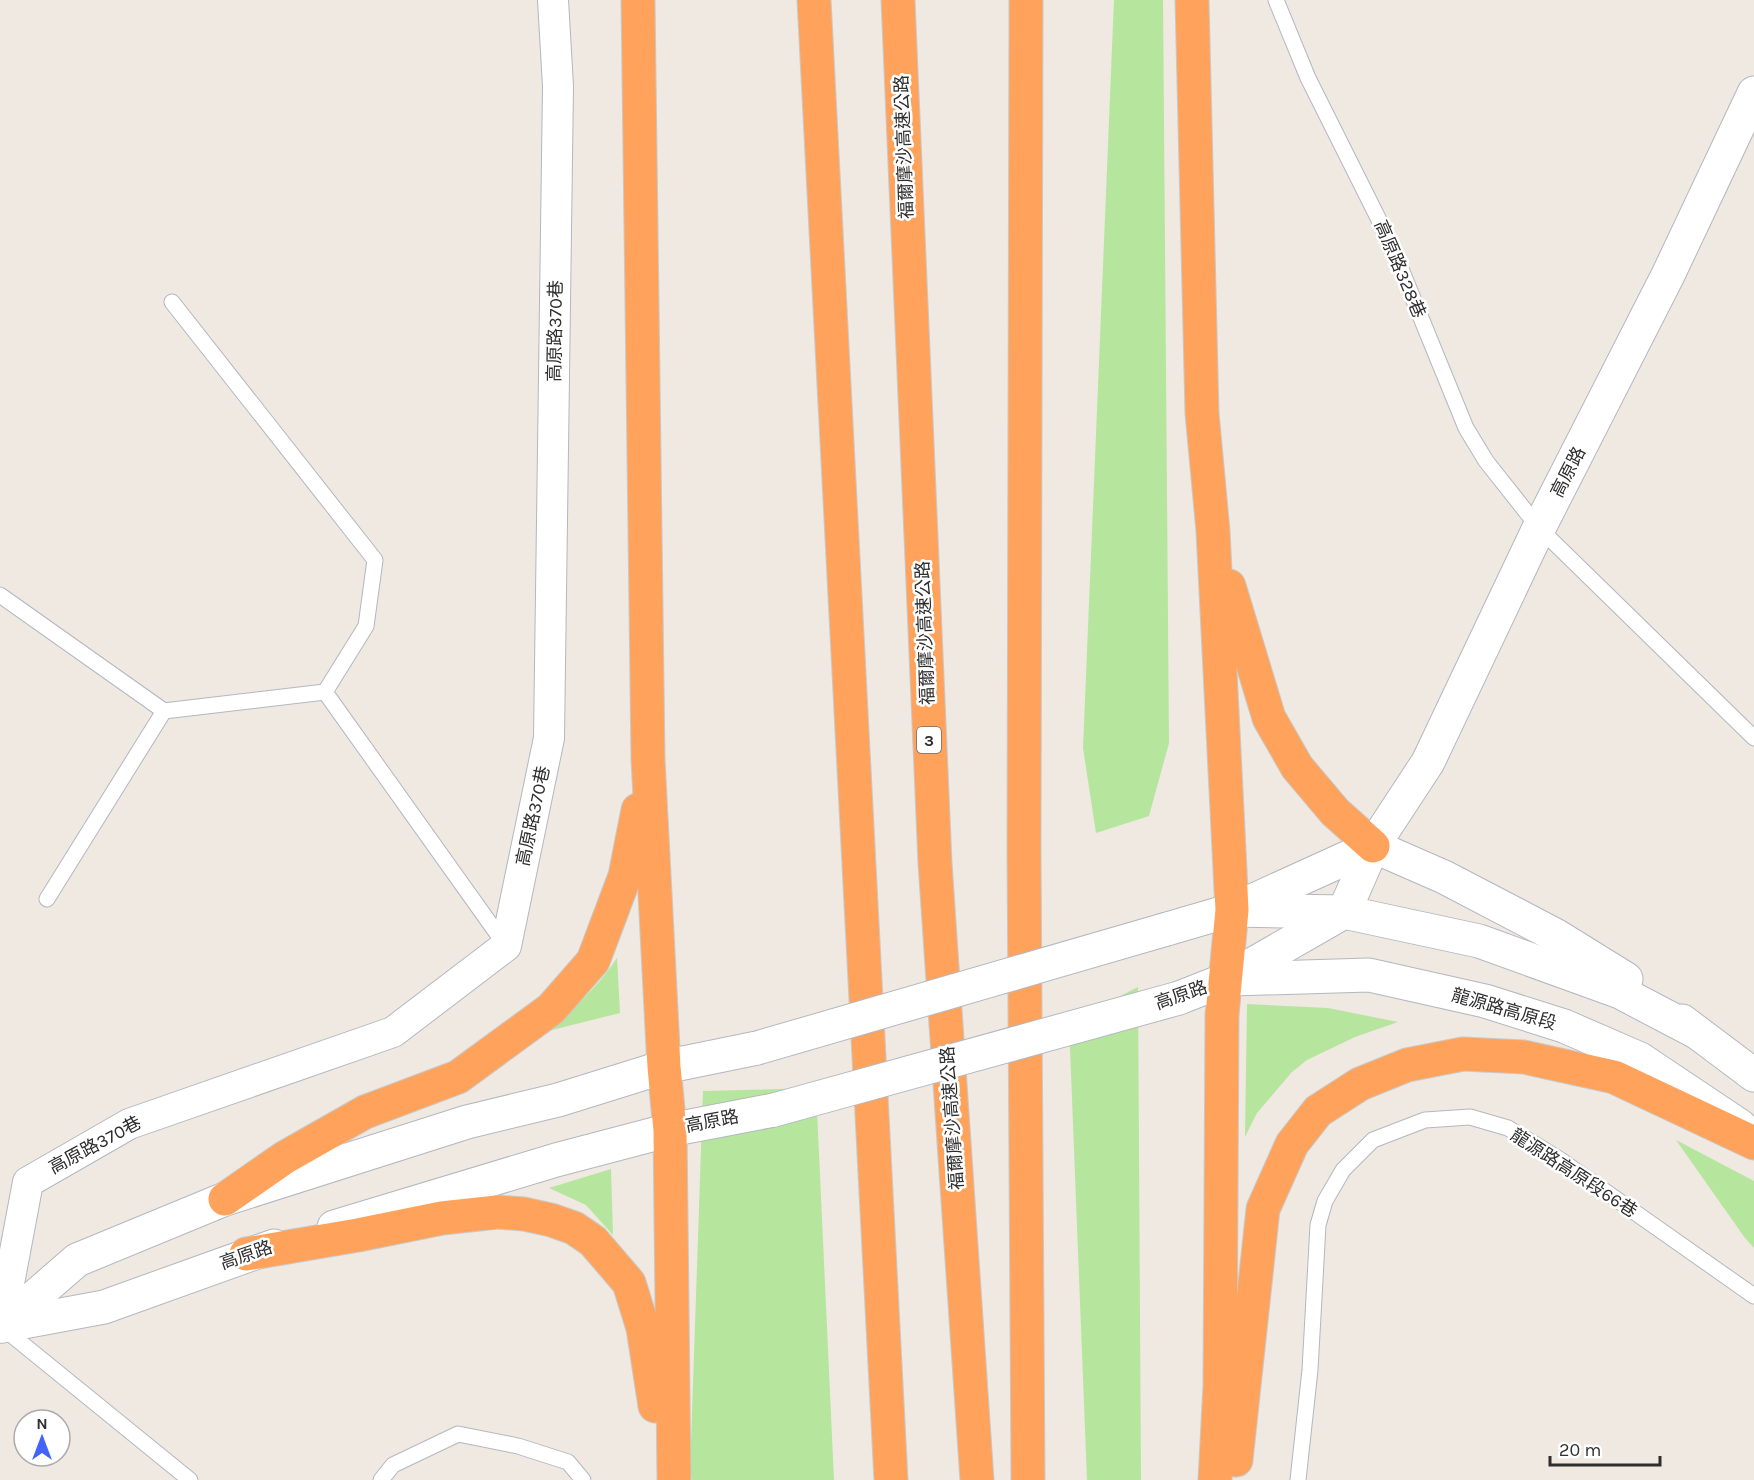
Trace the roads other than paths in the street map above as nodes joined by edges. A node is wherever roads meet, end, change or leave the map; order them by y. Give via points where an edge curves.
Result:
1 (553, 0) edge
2 (638, 0) edge
3 (813, 0) edge
4 (898, 0) edge
5 (1026, 0) edge
6 (1192, 0) edge
7 (1276, 0) edge
8 (1754, 93) edge
9 (172, 302) dead end
10 (1539, 528) junction
11 (1214, 531) junction
12 (0, 596) edge
13 (325, 692) junction
14 (164, 711) junction
15 (1754, 738) edge
16 (648, 759) junction
17 (1373, 846) junction
18 (47, 899) dead end
19 (1232, 910) junction
20 (1344, 912) junction
21 (506, 946) junction
22 (1227, 979) junction
23 (1698, 1033) junction
24 (664, 1067) junction
25 (1754, 1075) edge
26 (670, 1130) junction
27 (1754, 1136) edge
28 (1754, 1143) edge
29 (225, 1199) junction
30 (246, 1254) junction
31 (1754, 1296) edge
32 (0, 1326) edge
33 (190, 1480) edge
34 (381, 1480) edge
35 (583, 1480) edge
36 (672, 1480) edge
37 (891, 1480) edge
38 (977, 1480) edge
39 (1028, 1480) edge
40 (1215, 1480) edge
41 (1234, 1480) edge
42 (1298, 1480) edge

1 - 21 street, 高原路370巷 via 558,86 549,738
2 - 16 highway
3 - 37 highway
4 - 38 highway, 福爾摩沙高速公路 / 3 via 935,863
5 - 39 highway via 1024,862
6 - 11 highway via 1202,413
7 - 10 lane, 高原路328巷 via 1308,78 1390,242 1466,428 1486,461
8 - 10 street, 高原路 via 1668,275
9 - 13 lane via 375,560 366,626
10 - 15 lane, 高原路328巷
10 - 17 street, 高原路 via 1428,762
11 - 17 highway via 1269,718 1297,767 1335,812
11 - 19 highway
12 - 14 lane
13 - 14 lane
13 - 21 lane
14 - 18 lane
16 - 24 highway
16 - 29 highway via 626,876 593,961 551,1009 458,1077 365,1112 284,1158
17 - 19 street
17 - 20 street, 高原路
17 - 23 street via 1444,877 1555,935 1631,983
19 - 20 street
19 - 22 highway
19 - 24 street, bridge via 757,1048
20 - 22 street, 高原路
20 - 23 street via 1479,941 1620,992
21 - 32 street, 高原路370巷 via 393,1032 129,1124 28,1182
22 - 26 street, 高原路, bridge via 1179,998 774,1110
22 - 27 street, 龍源路高原段 via 1369,975 1485,1001 1564,1026 1640,1059
22 - 40 highway via 1222,1015 1220,1385
23 - 25 street
24 - 26 highway
24 - 29 street via 558,1100 467,1122
26 - 30 street, 高原路 via 556,1160
26 - 36 highway
28 - 41 highway via 1614,1077 1524,1057 1463,1054 1407,1065 1360,1084 1318,1111 1292,1144 1263,1209
29 - 32 street via 77,1260
30 - 32 street, 高原路 via 104,1307
30 - 36 highway via 442,1218 497,1212 524,1214 574,1228 593,1241 629,1282 643,1328 659,1443
31 - 42 lane, 龍源路高原段66巷 via 1559,1159 1508,1128 1470,1117 1425,1120 1372,1140 1343,1170 1325,1201 1318,1226 1310,1370
32 - 33 lane
34 - 35 lane via 393,1465 458,1434 518,1446 568,1462

